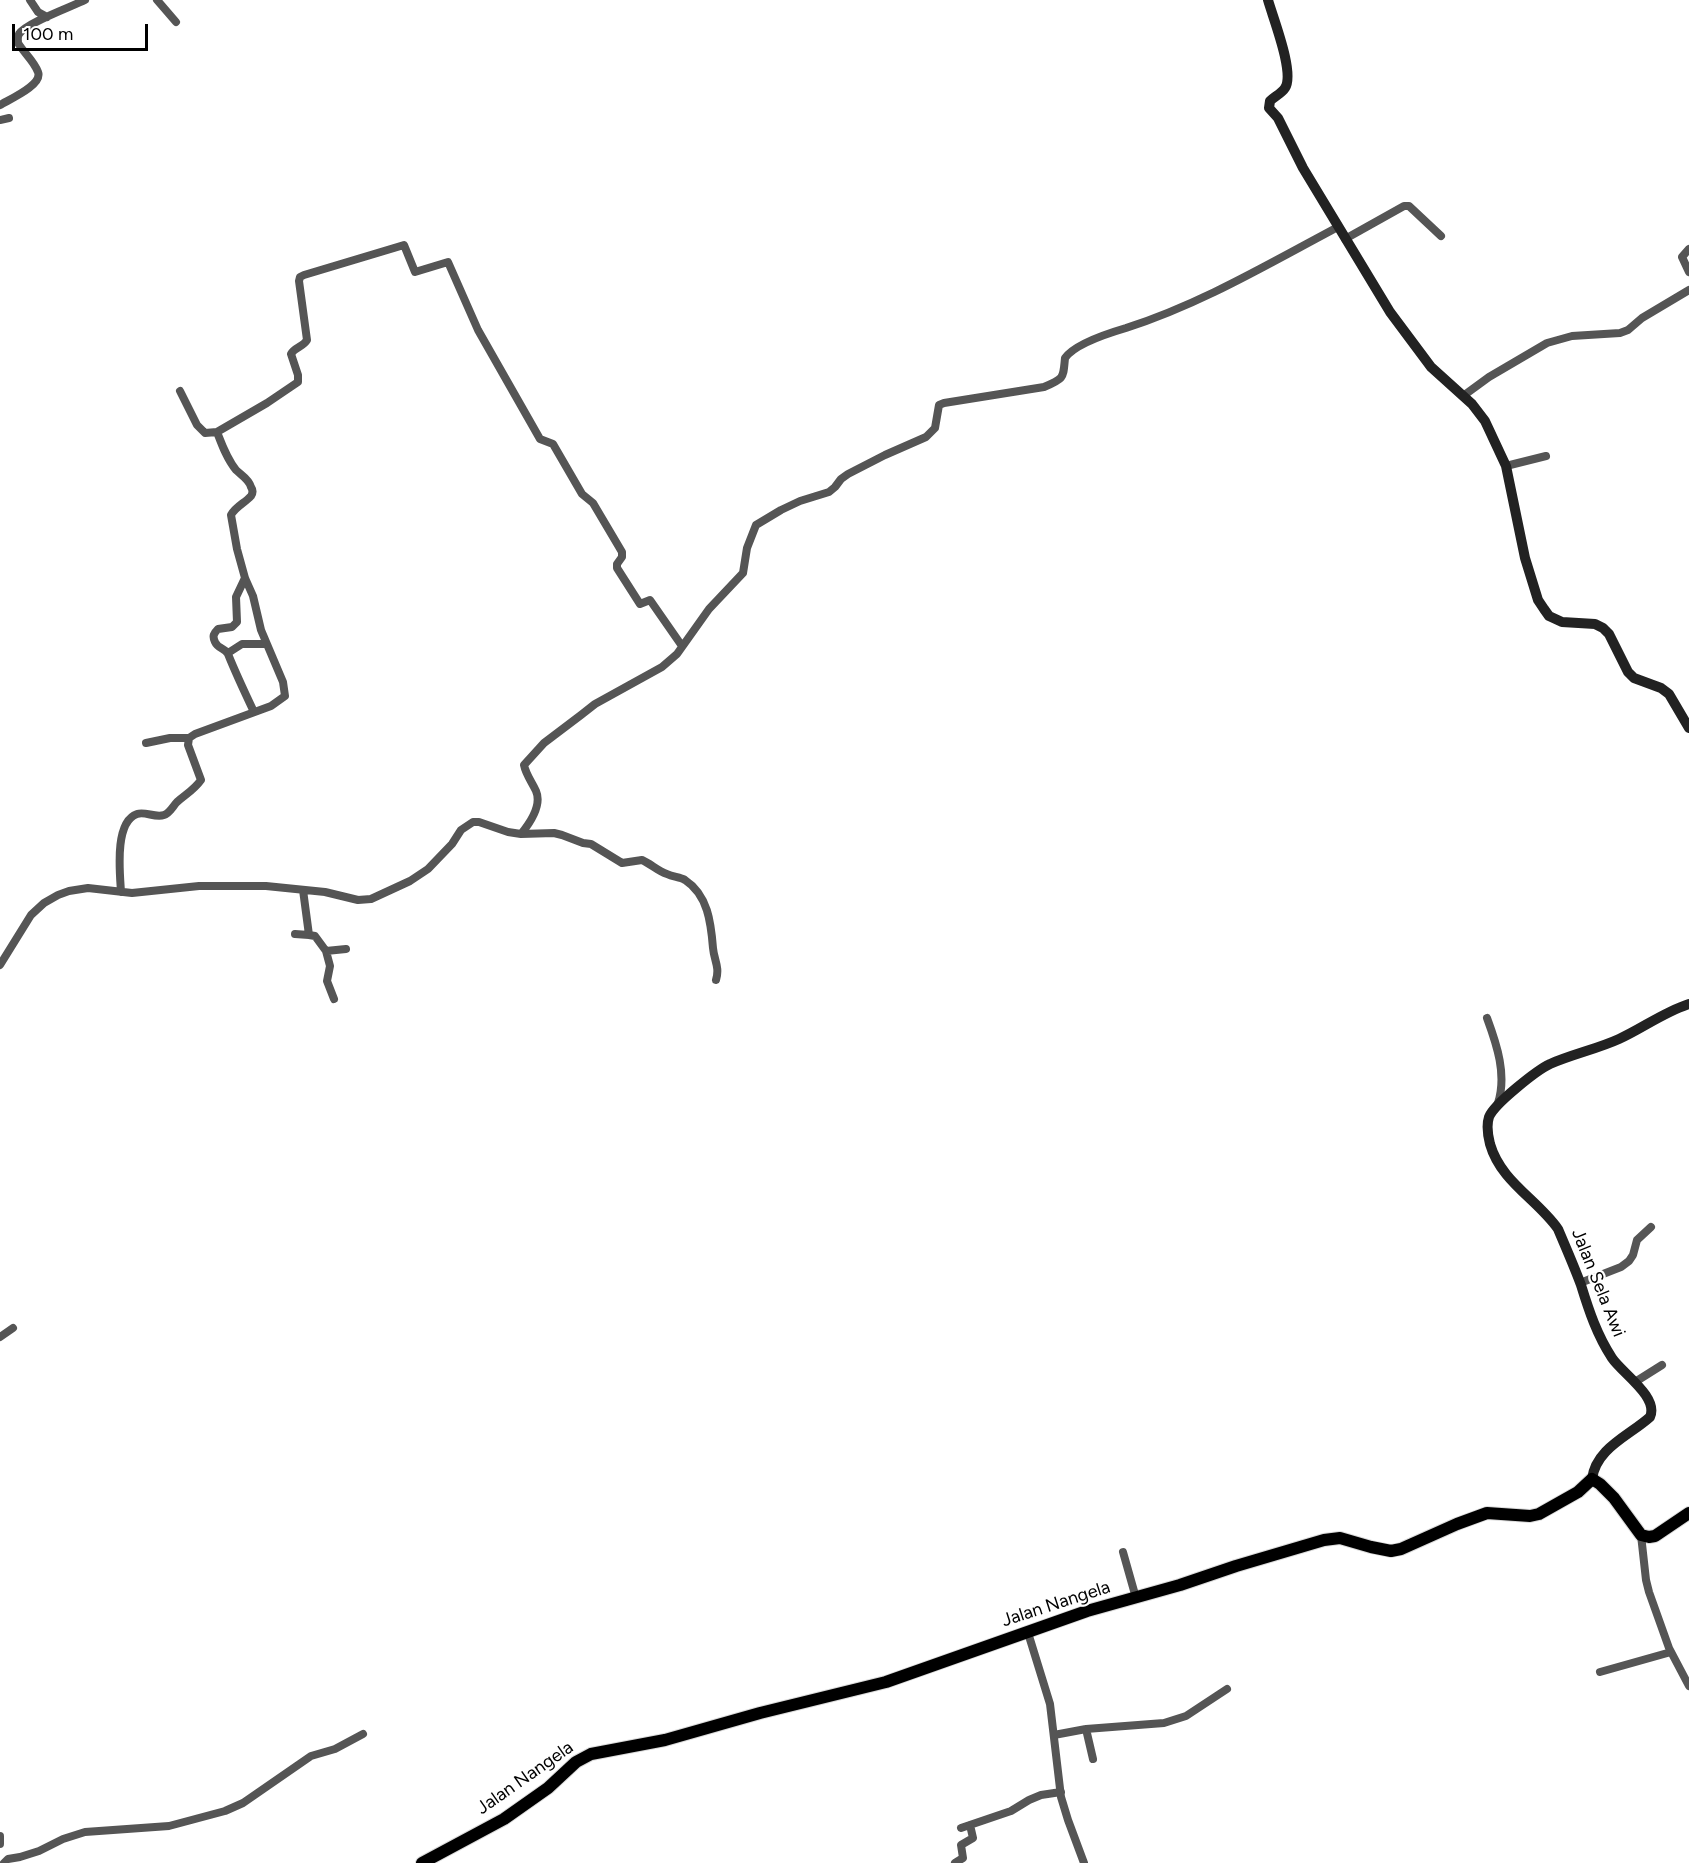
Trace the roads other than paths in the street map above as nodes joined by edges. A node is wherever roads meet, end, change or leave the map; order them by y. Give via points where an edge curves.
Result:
1 (30, 0) edge
2 (85, 0) edge
3 (157, 0) edge
4 (1268, 0) edge
5 (47, 17) junction
6 (176, 22) dead end
7 (0, 105) edge
8 (1338, 227) junction
9 (1441, 236) dead end
10 (1345, 238) junction
11 (1689, 249) edge
12 (1689, 272) edge
13 (1689, 290) edge
14 (180, 391) dead end
15 (1463, 396) junction
16 (217, 432) junction
17 (1546, 456) dead end
18 (1506, 466) junction
19 (245, 578) junction
20 (266, 644) junction
21 (682, 646) junction
22 (228, 653) junction
23 (254, 712) junction
24 (1689, 728) edge
25 (189, 738) junction
26 (146, 743) dead end
27 (521, 834) junction
28 (303, 890) junction
29 (121, 892) junction
30 (295, 934) dead end
31 (309, 935) junction
32 (346, 949) dead end
33 (326, 951) junction
34 (0, 965) edge
35 (716, 980) dead end
36 (334, 999) dead end
37 (1689, 1004) edge
38 (1487, 1018) dead end
39 (1497, 1104) junction
40 (1651, 1227) dead end
41 (1580, 1283) junction
42 (13, 1328) dead end
43 (0, 1337) edge
44 (1662, 1365) dead end
45 (1635, 1382) junction
46 (1592, 1479) junction
47 (1689, 1513) edge
48 (1641, 1535) junction
49 (1123, 1552) dead end
50 (1136, 1598) junction
51 (1026, 1632) junction
52 (1671, 1652) junction
53 (1600, 1672) dead end
54 (1689, 1686) edge
55 (1227, 1689) dead end
56 (1086, 1729) junction
57 (363, 1734) dead end
58 (1054, 1735) junction
59 (1093, 1759) dead end
60 (1061, 1792) junction
61 (970, 1825) junction
62 (961, 1828) dead end
63 (0, 1836) edge
64 (0, 1844) edge
65 (1082, 1859) edge
66 (4, 1863) edge
67 (422, 1863) edge
68 (955, 1863) edge

1 - 5 street
2 - 5 street
3 - 6 street
4 - 8 street via 1284,49 1288,79 1269,108
5 - 7 street via 21,32 18,38 39,74 36,84
8 - 10 street
8 - 21 street via 1194,302 1077,347 1065,358 1065,374 1051,384 939,405 935,428 926,437 849,474 829,492 800,501 756,525 743,573 709,609
9 - 10 street via 1409,206
10 - 15 street via 1422,356
11 - 12 street via 1682,257
13 - 15 street via 1620,333 1572,336 1547,343
14 - 16 street via 198,428 205,433
15 - 18 street via 1485,422
16 - 19 street via 235,469 253,492 231,515
16 - 21 street via 298,382 291,354 307,338 301,276 403,245 415,272 447,261 478,330 540,439 553,444 622,552 617,566 630,588 641,605 650,600
17 - 18 street
18 - 24 street via 1525,558 1544,609 1562,622 1603,628 1628,672 1669,694
19 - 20 street
19 - 22 street via 236,597 237,622 213,634 217,646
20 - 22 street via 242,644
20 - 23 street via 285,696
21 - 27 street via 662,667 588,710 529,758 525,772 538,803
22 - 23 street
23 - 25 street
25 - 26 street
25 - 29 street via 201,780 167,813 139,813 126,824 118,855
27 - 28 street via 473,822 461,830 428,869 371,899
27 - 35 street via 562,835 591,844 622,863 642,860 683,879 695,888 707,907 719,972
28 - 29 street via 231,885
28 - 31 street
29 - 34 street via 88,888 58,894 31,915
30 - 31 street
31 - 33 street via 315,936
32 - 33 street
33 - 36 street via 330,966 327,981
37 - 39 street via 1612,1042 1546,1066
38 - 39 street via 1501,1070
39 - 41 street, Jalan Sela Awi via 1487,1129 1491,1146 1510,1180 1558,1229
40 - 41 street via 1637,1240 1629,1261
41 - 45 street, Jalan Sela Awi via 1599,1336 1614,1361
42 - 43 street
44 - 45 street
45 - 46 street, Jalan Sela Awi via 1649,1401 1651,1414 1599,1459
46 - 48 main road via 1614,1498
46 - 50 main road, Jalan Nangela via 1539,1514 1487,1513 1391,1551 1340,1538 1324,1540
47 - 48 main road via 1655,1536
48 - 52 street via 1646,1580
49 - 50 street
50 - 51 main road, Jalan Nangela
51 - 58 street via 1050,1704
51 - 67 main road, Jalan Nangela via 859,1690 665,1740 591,1754 504,1819
52 - 53 street
52 - 54 street
55 - 56 street via 1186,1716 1164,1723
56 - 58 street
56 - 59 street
57 - 66 street via 311,1756 225,1811 169,1826 84,1832
58 - 60 street
60 - 61 street via 1041,1795 1011,1811
60 - 65 street
61 - 62 street
61 - 68 street via 973,1838 961,1845 963,1858
63 - 64 street

